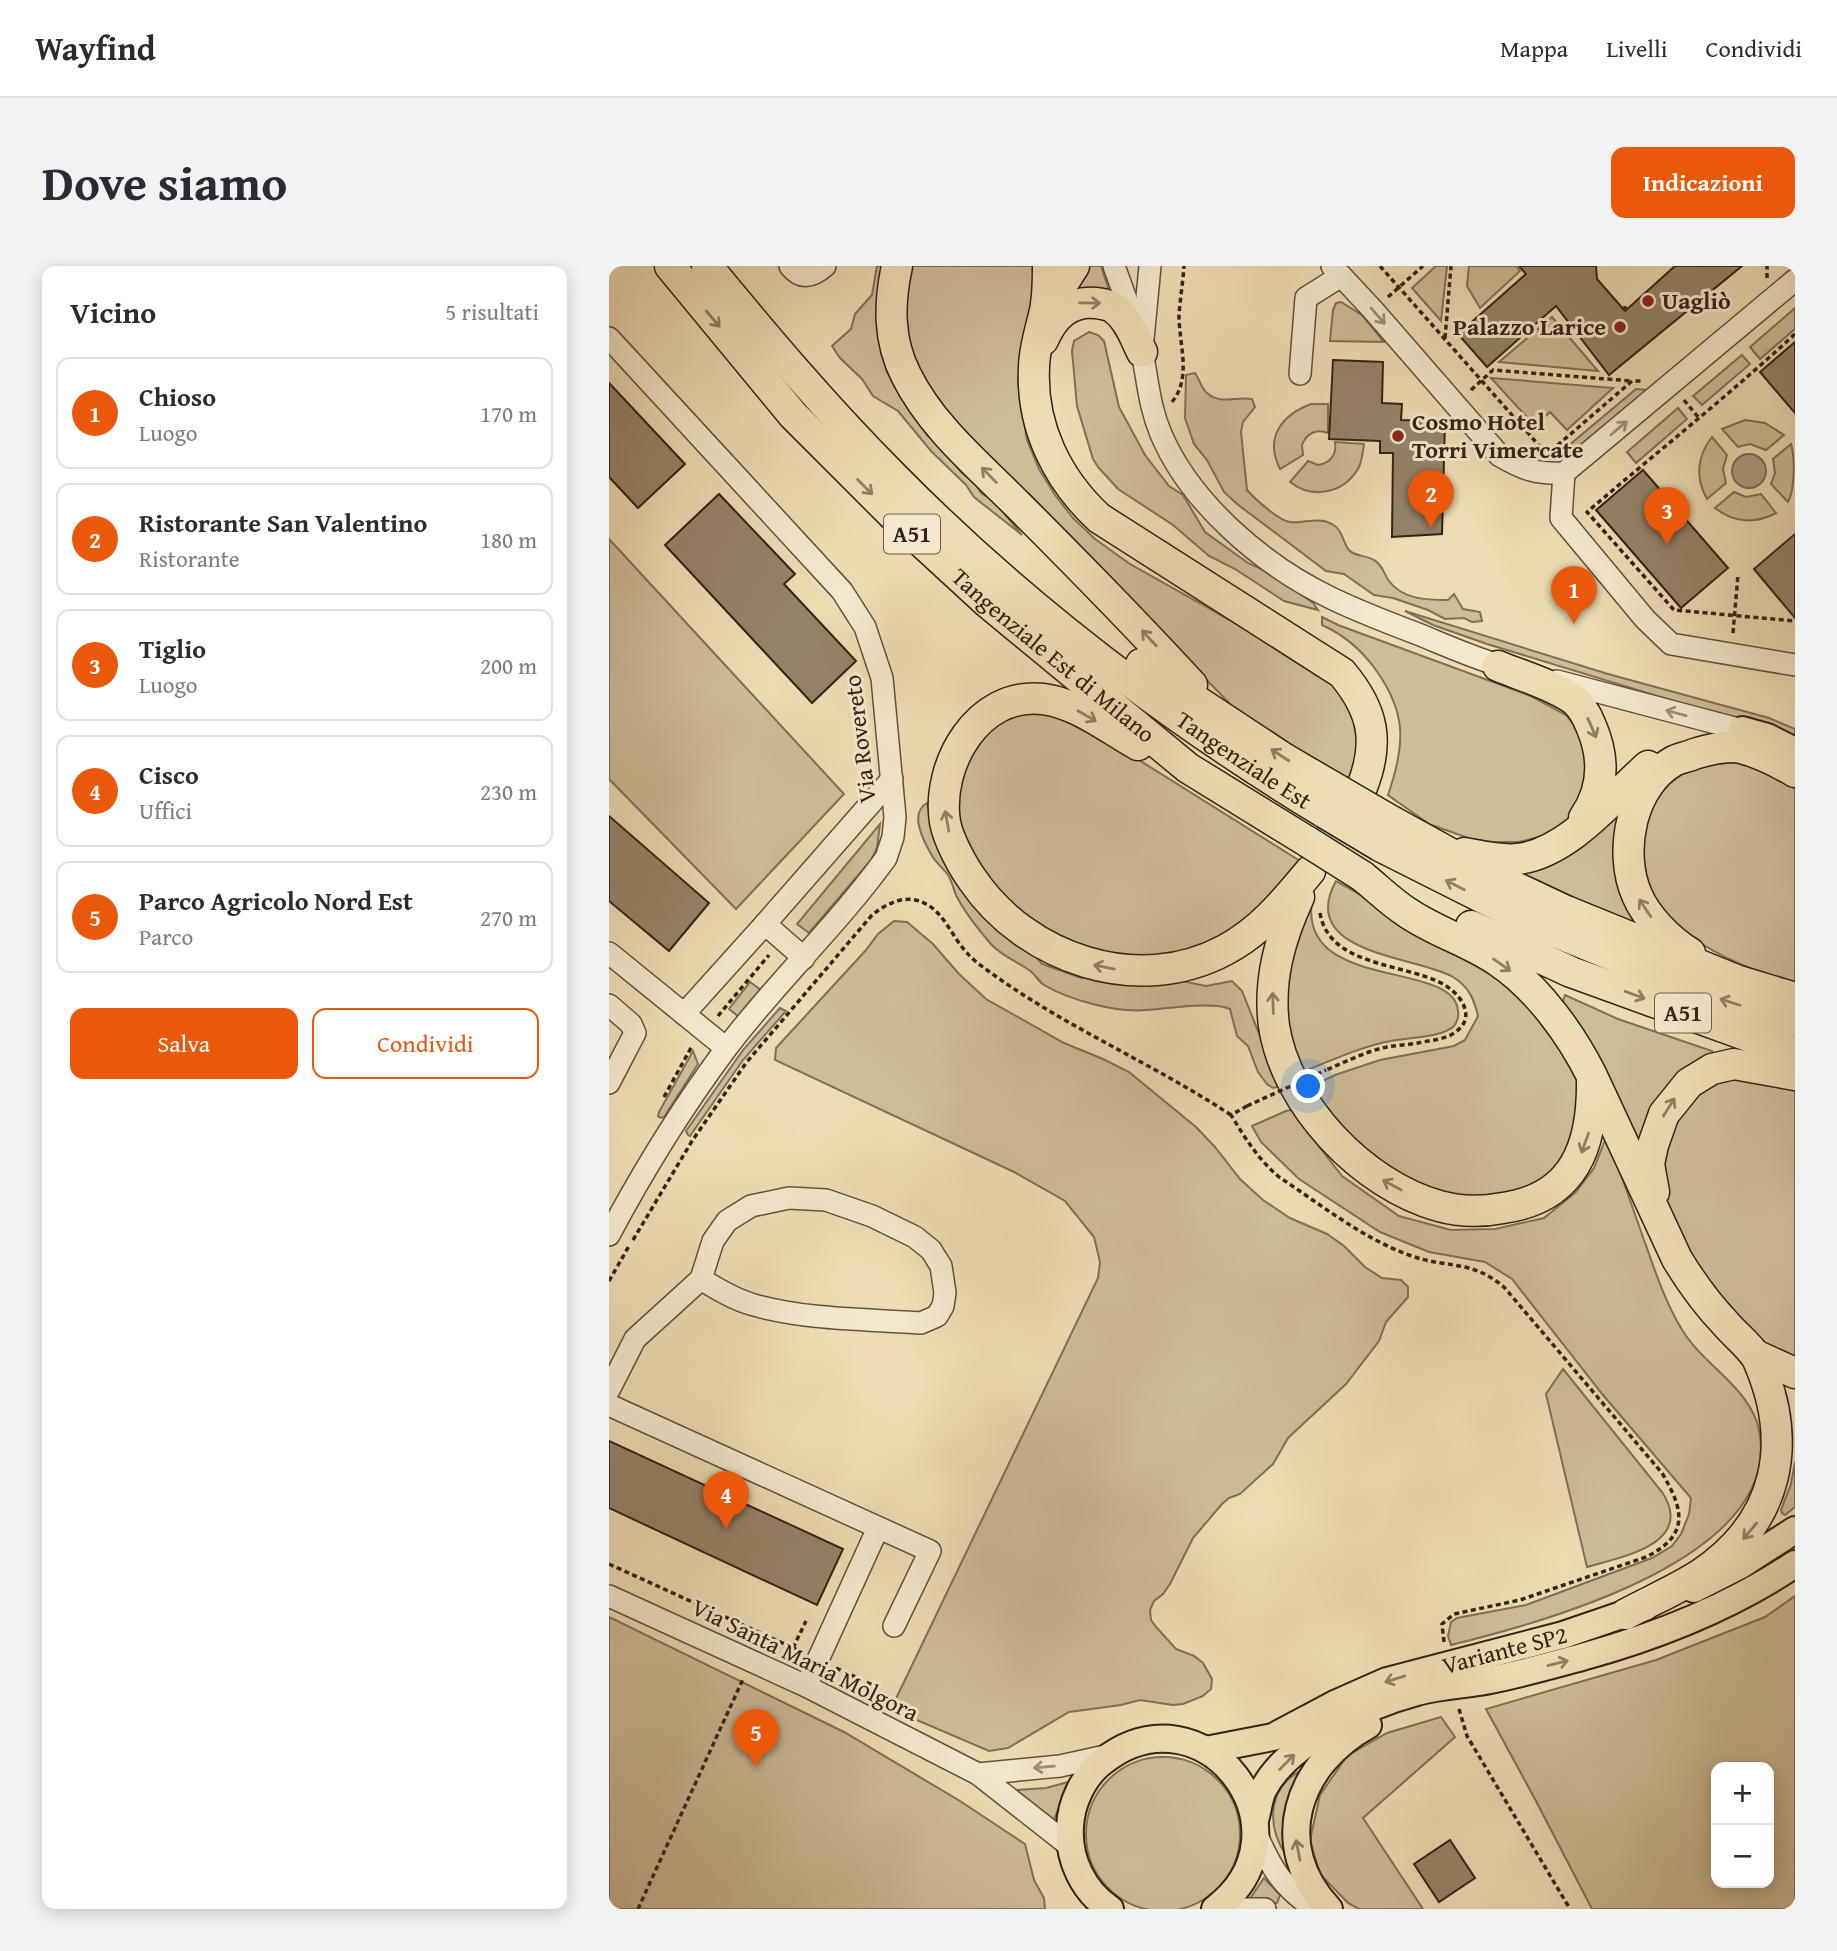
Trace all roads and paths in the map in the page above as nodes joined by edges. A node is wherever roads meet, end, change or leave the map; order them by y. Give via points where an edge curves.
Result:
1 (670, 266) edge
2 (708, 266) edge
3 (790, 266) edge
4 (825, 266) edge
5 (897, 266) edge
6 (1048, 266) edge
7 (1074, 266) edge
8 (1114, 266) edge
9 (1150, 266) edge
10 (1380, 266) edge
11 (1423, 266) edge
12 (1451, 266) edge
13 (1336, 271) edge
14 (1795, 280) edge
15 (1399, 288) junction
16 (1625, 303) dead end
17 (1373, 310) junction
18 (1625, 311) dead end
19 (1045, 312) junction
20 (1795, 334) edge
21 (609, 338) edge
22 (1445, 338) junction
23 (1142, 352) junction
24 (785, 361) junction
25 (1034, 367) junction
26 (1300, 374) dead end
27 (1481, 381) junction
28 (1632, 381) dead end
29 (1455, 404) junction
30 (1564, 473) junction
31 (1738, 575) dead end
32 (1735, 615) junction
33 (1795, 621) edge
34 (1732, 653) junction
35 (1795, 665) edge
36 (1498, 666) junction
37 (1230, 722) junction
38 (1742, 730) junction
39 (1795, 751) edge
40 (1188, 768) junction
41 (1795, 772) edge
42 (892, 779) junction
43 (1342, 797) junction
44 (1387, 834) junction
45 (1558, 845) junction
46 (1446, 850) junction
47 (1362, 876) junction
48 (1318, 903) dead end
49 (765, 924) junction
50 (609, 953) edge
51 (804, 958) junction
52 (1736, 980) junction
53 (1795, 998) edge
54 (609, 1005) edge
55 (684, 1014) junction
56 (1795, 1022) edge
57 (726, 1048) junction
58 (1795, 1053) edge
59 (1795, 1075) edge
60 (1592, 1076) junction
61 (609, 1083) edge
62 (1231, 1115) junction
63 (619, 1195) edge
64 (609, 1235) edge
65 (1669, 1242) junction
66 (701, 1279) junction
67 (609, 1281) edge
68 (1755, 1355) junction
69 (1795, 1373) edge
70 (609, 1390) edge
71 (609, 1405) edge
72 (879, 1528) junction
73 (1795, 1530) edge
74 (609, 1564) edge
75 (1795, 1564) edge
76 (609, 1596) edge
77 (1626, 1614) junction
78 (806, 1621) dead end
79 (894, 1626) dead end
80 (1444, 1644) dead end
81 (793, 1648) junction
82 (818, 1660) junction
83 (752, 1661) junction
84 (1492, 1680) junction
85 (806, 1686) junction
86 (881, 1689) dead end
87 (1459, 1707) dead end
88 (1206, 1749) junction
89 (1110, 1755) junction
90 (978, 1774) junction
91 (1255, 1827) junction
92 (1071, 1847) junction
93 (1083, 1896) edge
94 (638, 1909) edge
95 (1110, 1909) edge
96 (1215, 1909) edge
97 (1265, 1909) edge
98 (1315, 1909) edge
99 (1329, 1909) edge
100 (1570, 1909) edge

1 -> 40 highway, Tangenziale Est di Milano / A51 via 793,415 901,523 988,603
2 - 24 highway, A51
3 - 4 street via 804,276
37 -> 5 highway via 925,407 905,375 891,329
6 - 19 highway
7 - 19 highway
8 - 23 street
9 - 23 street
10 - 15 path
11 - 15 path
12 - 22 path
13 - 17 street
13 - 26 street via 1306,298
30 -> 14 street
15 - 17 path
15 - 22 path
16 - 18 path
17 -> 29 street
19 - 25 highway
20 - 32 path via 1587,512 1674,610
21 - 42 street, Via Rovereto via 842,591 865,627 882,678
22 - 27 path
25 -> 23 highway via 1049,326 1068,308 1085,302 1115,309
23 - 36 street via 1148,396 1180,471 1243,539 1284,571 1329,597
24 - 37 highway via 963,527 1080,621
24 - 43 highway, Tangenziale Est / A51 via 893,476 1054,623 1267,778
25 - 43 highway via 1035,408 1047,445 1079,499 1099,518 1323,659 1349,682 1366,709 1372,741 1371,757
27 - 28 path via 1493,370
27 - 29 path
27 - 30 path
29 - 30 street via 1500,456 1541,474
30 - 34 street via 1561,518 1645,620 1671,644
31 - 32 path
32 - 33 path
32 - 34 path
34 - 35 street
38 -> 36 street
36 -> 45 highway via 1575,701 1599,744 1602,763 1592,807
43 -> 37 highway
38 - 39 main road
38 - 45 highway via 1706,732 1669,745 1599,813
40 - 47 highway, Tangenziale Est di Milano / A51, bridge
60 -> 40 highway via 1593,1110 1587,1137 1576,1162 1546,1195 1489,1210 1437,1205 1378,1177 1338,1144 1303,1098 1281,1053 1273,982 1285,927 1310,871 1274,913 1224,951 1172,968 1121,970 1071,958 1008,920 984,897 963,866 945,824 944,786 963,739 992,710 1022,699 1042,699 1076,710
52 -> 41 highway via 1679,946 1652,919 1637,896 1630,871 1631,819 1641,797 1664,770 1674,761 1706,750 1738,747
42 - 49 street
42 - 51 street, Via Rovereto via 895,817 886,858
43 - 44 highway, Tangenziale Est / A51, bridge
44 - 46 highway
56 -> 44 highway, Tangenziale Est / A51 via 1716,997 1531,922
45 - 46 highway via 1519,859
46 - 52 highway via 1566,911
47 -> 58 highway, A51 via 1571,972
47 -> 60 highway via 1408,913 1512,971 1559,1021
48 - 62 path, bridge via 1322,928 1343,947 1365,960 1440,982 1459,995 1466,1017 1449,1036 1384,1048
49 - 51 street
49 - 55 street
50 - 55 street
51 - 57 street, Via Rovereto
52 - 53 highway
54 - 61 street via 635,1033
55 - 57 street
57 - 63 street, Via Rovereto
65 -> 59 highway via 1649,1164 1660,1123 1673,1100 1695,1078 1734,1064
60 - 65 highway
62 - 67 path via 986,970 966,953 928,904 895,901 872,915 746,1063 692,1141
62 - 80 path via 1266,1166 1332,1213 1408,1255 1480,1270 1504,1287 1662,1473 1678,1504 1681,1518 1677,1530 1660,1550 1520,1600 1454,1614 1442,1624
63 - 64 street, Via Rovereto
65 - 68 highway via 1702,1296
66 - 66 street via 754,1305 806,1315 921,1323 937,1316 945,1293 941,1266 915,1237 826,1200 789,1198 751,1206 727,1221 713,1241
66 - 70 street via 635,1339
68 - 69 highway
68 -> 77 highway via 1779,1404 1783,1426 1783,1468 1772,1499 1751,1531 1711,1566
71 - 72 street
72 - 79 street via 930,1551
72 - 82 street
73 - 77 main road, Variante SP2 via 1707,1583
74 - 81 path
84 -> 75 main road, Variante SP2 via 1660,1633 1753,1591
76 - 83 street, Via Santa Maria Molgora
77 -> 88 main road, Variante SP2 via 1387,1681 1273,1737
78 - 81 path
81 - 82 path
82 - 85 street
82 - 86 path
83 - 85 street, Via Santa Maria Molgora
83 - 94 path
91 -> 84 main road, Variante SP2 via 1263,1790 1312,1739 1417,1692
99 -> 84 main road via 1308,1880 1296,1842 1299,1805 1321,1765 1341,1743 1371,1723
85 - 90 street, Via Santa Maria Molgora
87 - 100 path via 1468,1736
88 - 89 main road via 1157,1739
88 - 91 main road via 1241,1782 1250,1799
89 -> 90 street via 1059,1766
89 - 92 main road via 1078,1794 1070,1826
90 - 92 street, Via Santa Maria Molgora
91 - 96 main road, Variante SP2 via 1247,1871
91 - 98 street via 1280,1880
92 - 93 main road
93 - 95 main road
96 - 97 street

